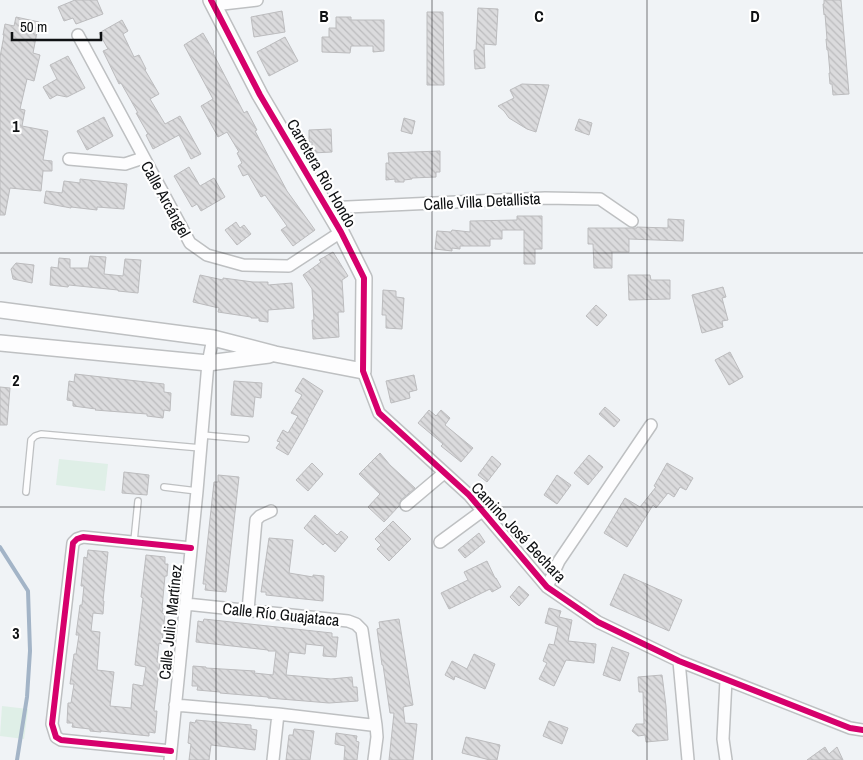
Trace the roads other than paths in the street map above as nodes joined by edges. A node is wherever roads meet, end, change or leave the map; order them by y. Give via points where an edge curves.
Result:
1 (257, 0) edge
2 (212, 3) edge
3 (78, 35) dead end
4 (143, 158) junction
5 (69, 159) dead end
6 (326, 208) junction
7 (632, 221) dead end
8 (341, 232) junction
9 (0, 310) edge
10 (213, 338) junction
11 (0, 342) edge
12 (275, 354) junction
13 (208, 363) junction
14 (363, 371) junction
15 (651, 425) dead end
16 (202, 436) junction
17 (246, 439) dead end
18 (201, 448) junction
19 (444, 473) junction
20 (164, 487) dead end
21 (197, 491) junction
22 (26, 492) dead end
23 (138, 501) dead end
24 (406, 505) dead end
25 (271, 511) dead end
26 (482, 511) junction
27 (134, 541) junction
28 (440, 542) dead end
29 (191, 548) junction
30 (547, 587) junction
31 (186, 604) junction
32 (248, 610) junction
33 (679, 661) junction
34 (726, 680) junction
35 (175, 705) junction
36 (278, 714) junction
37 (376, 725) junction
38 (863, 730) edge
39 (171, 755) edge
40 (273, 760) edge
41 (374, 760) edge
42 (688, 760) edge
43 (726, 760) edge

1 - 2 street
2 - 6 street, Carretera Rio Hondo via 260,95
3 - 4 street, Calle Arcángel
4 - 5 street via 125,164
4 - 8 street, Calle Arcángel via 190,243 207,255 243,265 289,266
6 - 7 street, Calle Villa Detallista via 545,198 600,199
6 - 8 street, Carretera Rio Hondo
8 - 14 street, Carretera Rio Hondo via 364,278
9 - 10 street
10 - 12 street
10 - 13 street, Calle Julio Martínez
11 - 13 street
12 - 13 street
12 - 14 street
13 - 16 street, Calle Julio Martínez
14 - 19 street, Camino José Bechara via 379,413
15 - 30 street via 559,561
16 - 17 lane
16 - 18 street, Calle Julio Martínez
18 - 21 street, Calle Julio Martínez
18 - 22 lane via 41,434 31,440
19 - 24 street
19 - 26 street, Camino José Bechara
20 - 21 lane
21 - 29 street, Calle Julio Martínez
23 - 27 lane
25 - 32 street via 256,520
26 - 28 street
26 - 30 street, Camino José Bechara
27 - 29 street
27 - 39 street via 83,537 73,543 52,724 60,740
29 - 31 street, Calle Julio Martínez
30 - 33 street, Camino José Bechara via 598,622
31 - 32 street, Calle Río Guajataca
31 - 35 street, Calle Julio Martínez
32 - 37 street, Calle Río Guajataca via 356,624 362,630
33 - 34 street, Camino José Bechara
33 - 42 street
34 - 38 street, Camino José Bechara via 850,728
34 - 43 street via 723,739
35 - 36 street
35 - 39 street, Calle Julio Martínez
36 - 37 street
36 - 40 street
37 - 41 street, Calle Río Guajataca

